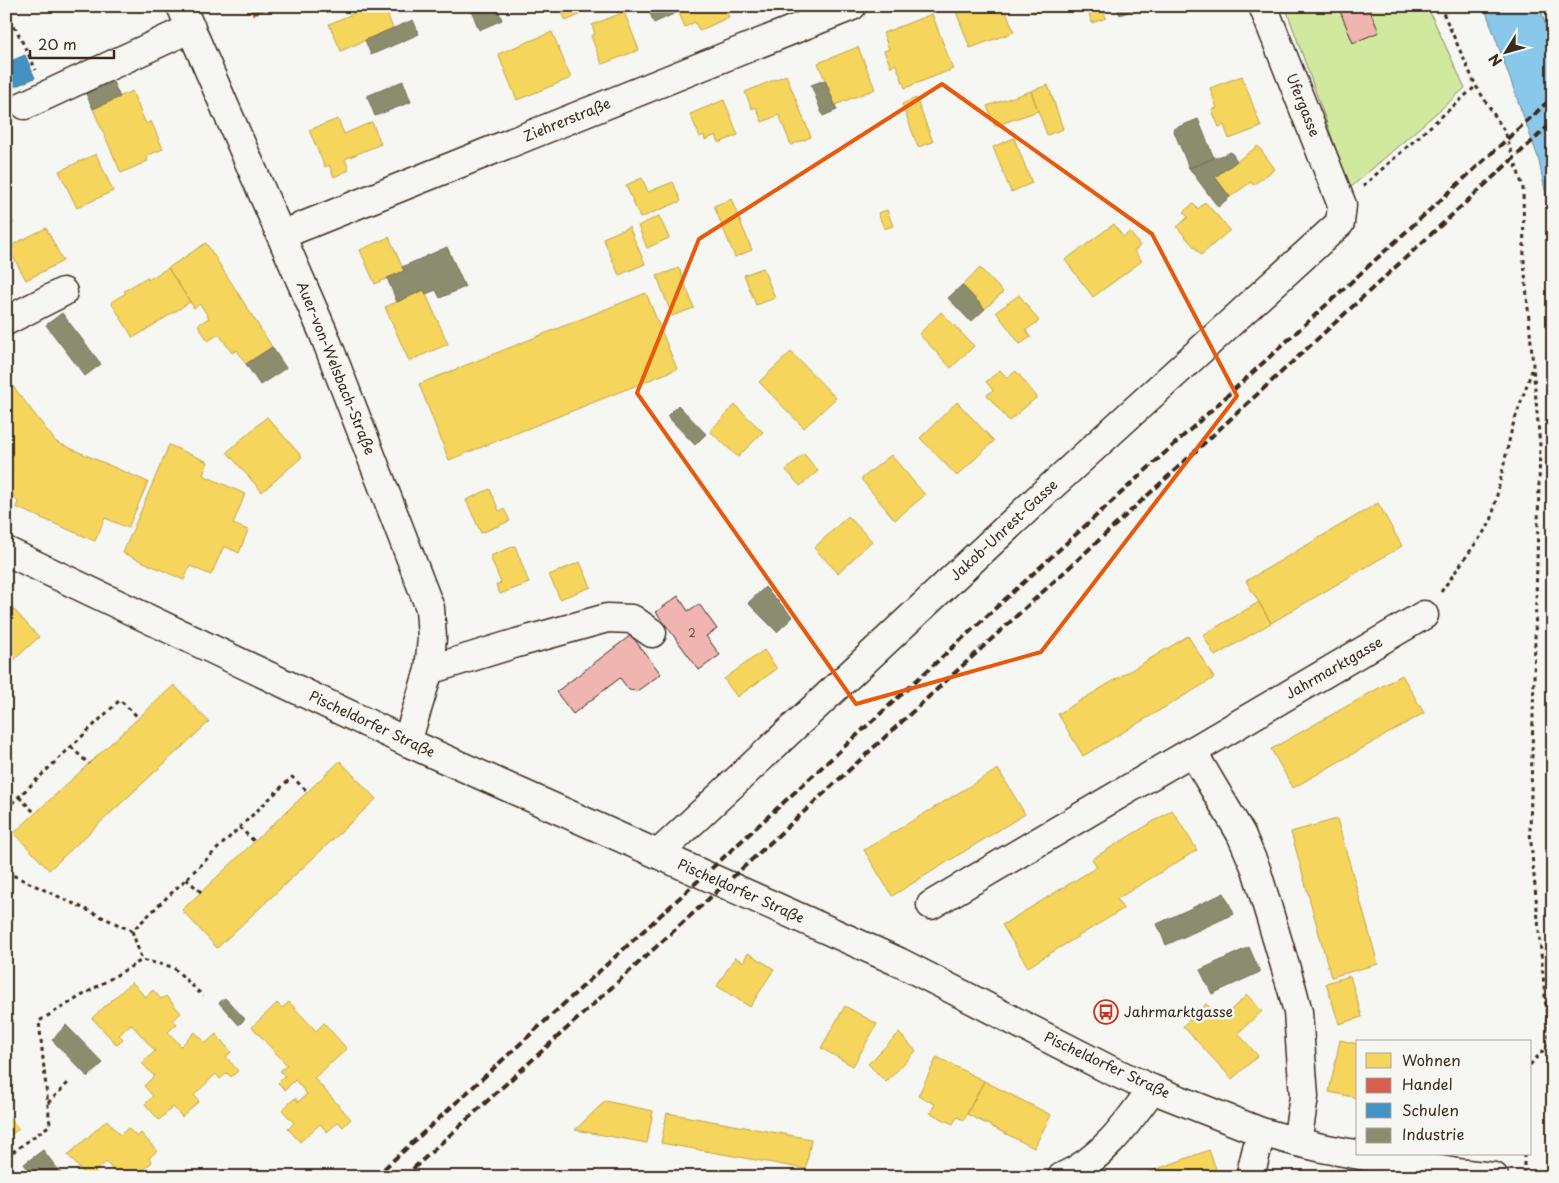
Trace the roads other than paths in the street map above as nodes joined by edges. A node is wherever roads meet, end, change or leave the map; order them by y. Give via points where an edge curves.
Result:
1 (852, 6) edge
2 (1264, 6) edge
3 (186, 17) edge
4 (36, 100) road end
5 (1342, 205) joint
6 (281, 235) junction
7 (64, 292) dead end
8 (6, 321) edge
9 (6, 551) edge
10 (1424, 616) road end
11 (652, 633) dead end
12 (429, 670) junction
13 (408, 742) junction
14 (1192, 751) junction
15 (658, 854) junction
16 (931, 905) dead end
17 (1152, 1088) junction
18 (1261, 1132) junction
19 (1297, 1142) junction
20 (1356, 1154) edge
21 (1365, 1156) edge
22 (1062, 1177) edge
23 (1250, 1177) edge
24 (1494, 1177) edge

1 - 6 street, Ziehrerstraße
2 - 5 street, Ufergasse
3 - 4 street
3 - 6 street, Auer-von-Welsbach-Straße
5 - 15 street, Jakob-Unrest-Gasse via 1340,223 1044,493
6 - 12 street, Auer-von-Welsbach-Straße via 324,332 430,608
7 - 8 street
9 - 13 street, Pischeldorfer Straße
10 - 14 street, Jahrmarktgasse
11 - 12 street via 632,619 608,618
12 - 13 street, Auer-von-Welsbach-Straße
13 - 15 street, Pischeldorfer Straße
14 - 16 street, Jahrmarktgasse
14 - 19 street via 1242,834 1256,868 1292,989 1298,1012 1304,1097
15 - 17 street, Pischeldorfer Straße via 900,962 1110,1070
17 - 18 street, Pischeldorfer Straße
17 - 22 street via 1127,1123 1097,1155
18 - 19 street, Pischeldorfer Straße
18 - 23 street
19 - 20 street, Pischeldorfer Straße
21 - 24 street, Pischeldorfer Straße

